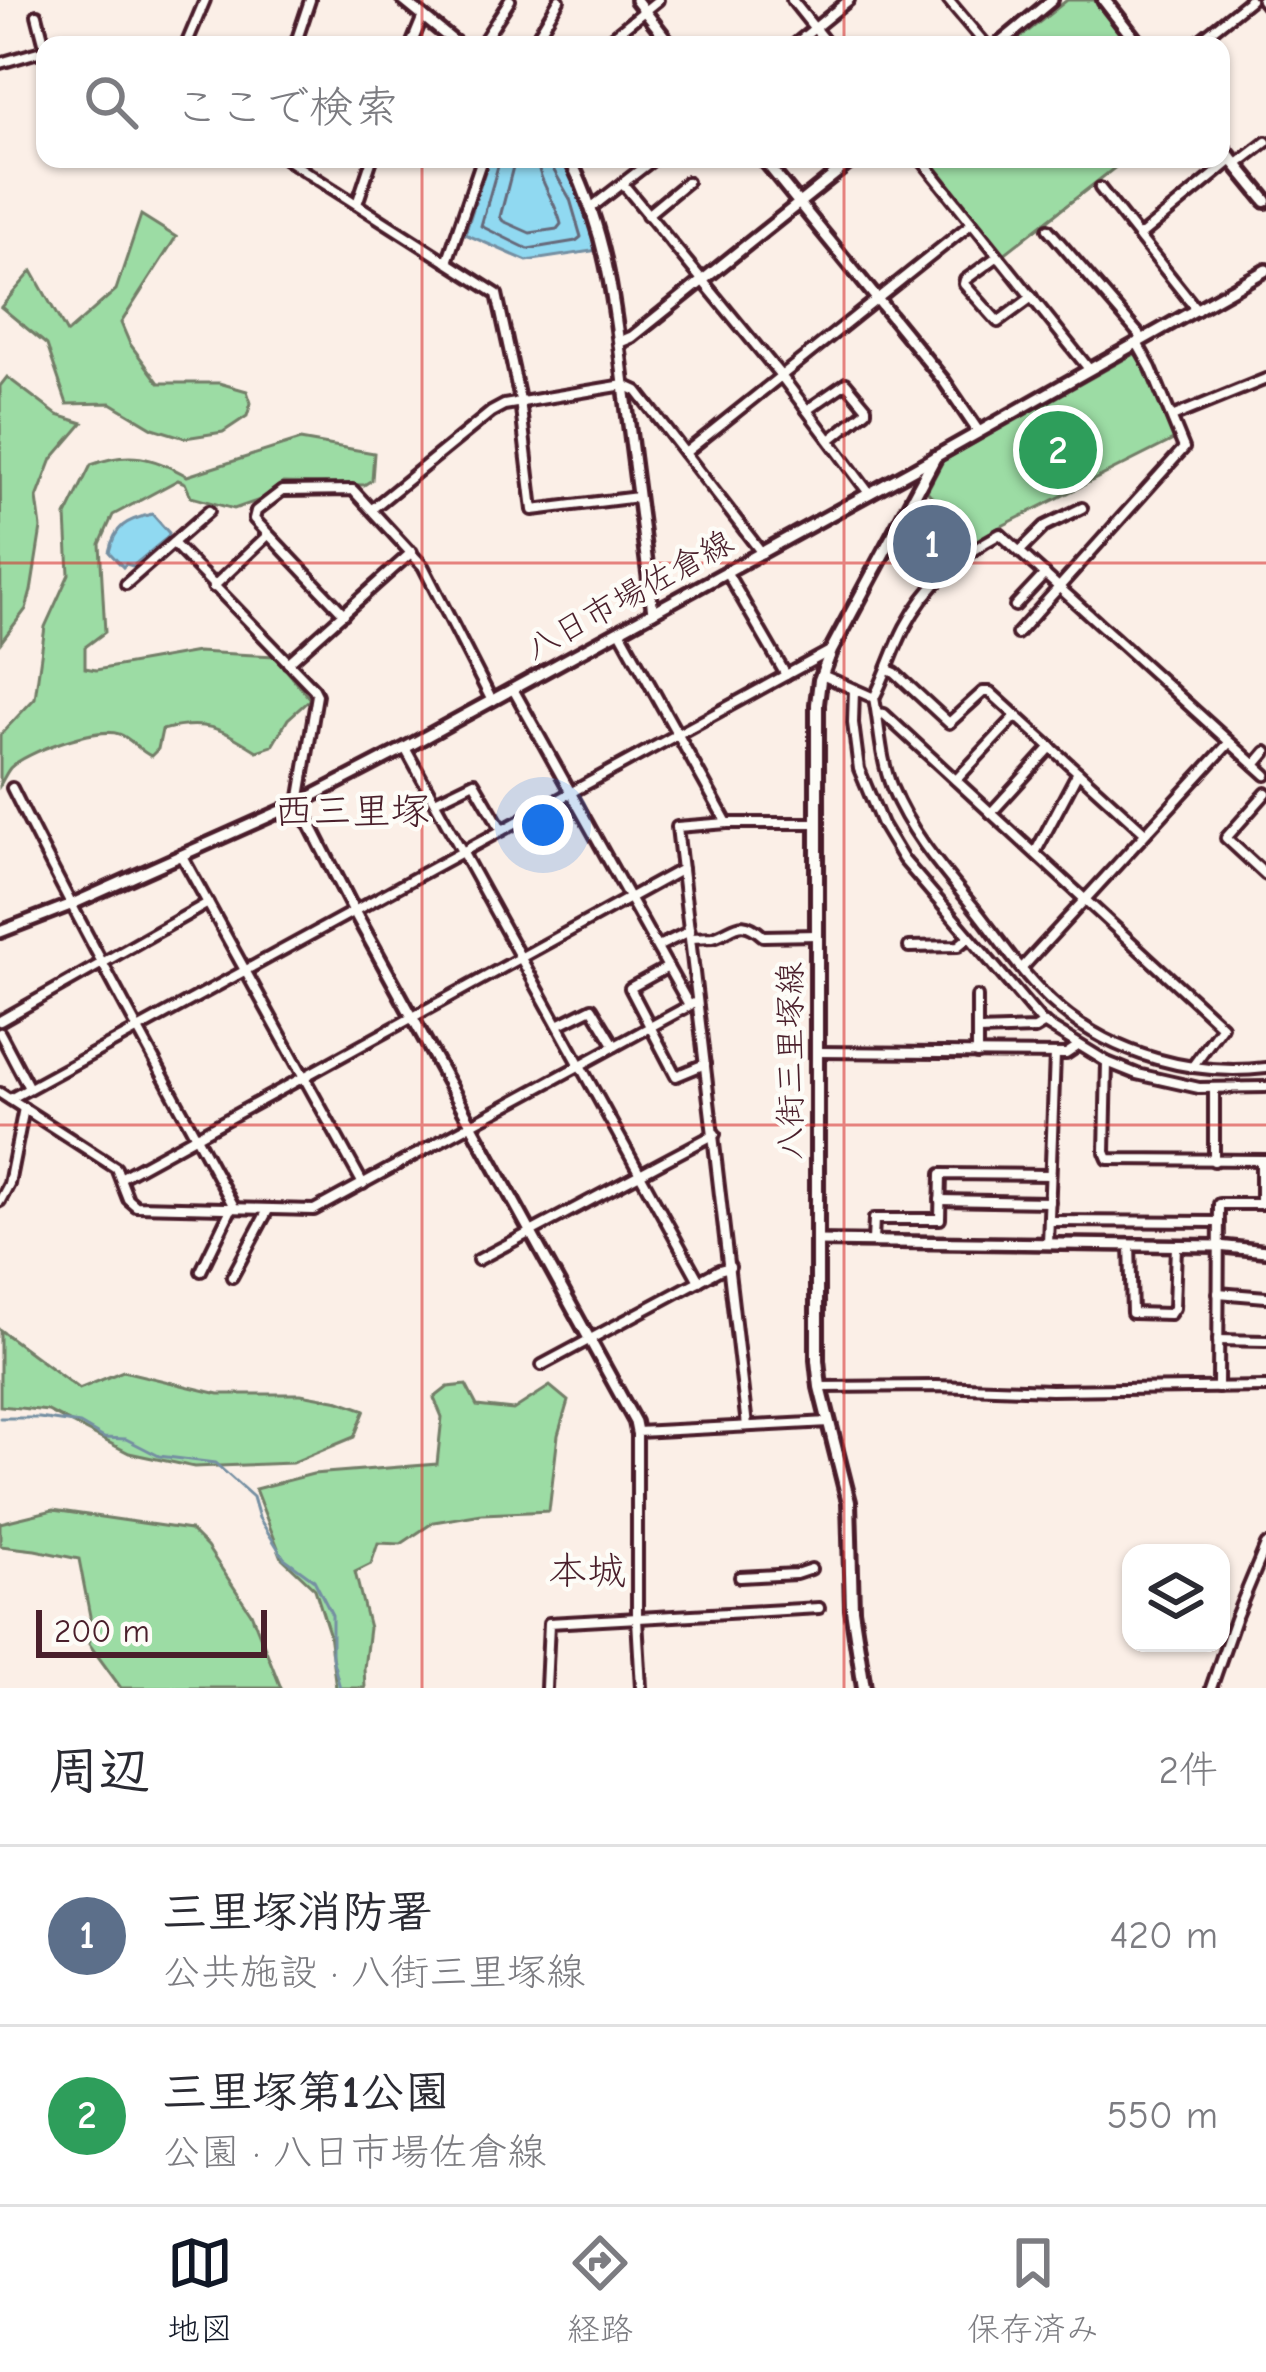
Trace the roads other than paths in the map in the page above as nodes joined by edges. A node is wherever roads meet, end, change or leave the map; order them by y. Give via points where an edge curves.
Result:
1 (205, 0) edge
2 (310, 0) edge
3 (404, 0) edge
4 (510, 0) edge
5 (559, 0) edge
6 (636, 0) edge
7 (658, 0) edge
8 (792, 0) edge
9 (849, 0) edge
10 (948, 0) edge
11 (1052, 0) edge
12 (1104, 0) edge
13 (1250, 0) edge
14 (645, 11) junction
15 (37, 15) dead end
16 (423, 16) junction
17 (814, 28) junction
18 (42, 36) edge
19 (190, 36) edge
20 (298, 36) edge
21 (415, 36) edge
22 (447, 36) edge
23 (488, 36) edge
24 (537, 36) edge
25 (613, 36) edge
26 (664, 36) edge
27 (805, 36) edge
28 (821, 36) edge
29 (978, 36) edge
30 (1009, 36) edge
31 (1132, 36) edge
32 (1205, 36) edge
33 (36, 51) edge
34 (0, 63) edge
35 (1266, 142) edge
36 (1230, 157) edge
37 (1234, 162) junction
38 (1230, 165) edge
39 (300, 168) edge
40 (369, 168) edge
41 (479, 168) edge
42 (574, 168) edge
43 (643, 168) edge
44 (770, 168) edge
45 (843, 168) edge
46 (928, 168) edge
47 (1226, 168) edge
48 (687, 182) dead end
49 (623, 184) junction
50 (1100, 188) dead end
51 (1266, 201) edge
52 (799, 203) junction
53 (357, 204) junction
54 (592, 207) junction
55 (647, 215) junction
56 (972, 223) junction
57 (1048, 229) dead end
58 (1140, 236) junction
59 (998, 256) junction
60 (447, 262) junction
61 (1266, 269) edge
62 (701, 280) junction
63 (1032, 297) junction
64 (878, 299) junction
65 (1197, 310) junction
66 (1140, 341) junction
67 (620, 342) junction
68 (1089, 369) junction
69 (782, 377) junction
70 (1266, 379) edge
71 (624, 386) junction
72 (520, 400) junction
73 (807, 410) junction
74 (1172, 417) junction
75 (978, 430) junction
76 (831, 439) junction
77 (685, 453) junction
78 (934, 457) junction
79 (869, 493) junction
80 (638, 497) junction
81 (1082, 508) dead end
82 (372, 509) junction
83 (208, 511) dead end
84 (268, 535) junction
85 (173, 543) junction
86 (1020, 551) junction
87 (412, 552) junction
88 (762, 553) junction
89 (727, 573) junction
90 (1045, 574) junction
91 (125, 584) dead end
92 (213, 586) junction
93 (1060, 587) junction
94 (1015, 607) dead end
95 (653, 612) junction
96 (344, 614) junction
97 (620, 631) junction
98 (1017, 634) dead end
99 (831, 651) junction
100 (288, 663) junction
101 (888, 670) junction
102 (787, 675) junction
103 (821, 675) junction
104 (513, 689) junction
105 (854, 689) junction
106 (874, 698) junction
107 (492, 701) junction
108 (877, 713) junction
109 (1016, 716) junction
110 (678, 734) junction
111 (1229, 742) junction
112 (1051, 747) junction
113 (405, 748) junction
114 (1266, 752) edge
115 (1255, 765) junction
116 (1078, 772) junction
117 (1266, 775) edge
118 (956, 781) junction
119 (12, 788) dead end
120 (571, 793) junction
121 (1266, 793) edge
122 (435, 801) junction
123 (299, 803) junction
124 (991, 814) junction
125 (728, 823) junction
126 (818, 823) junction
127 (502, 830) junction
128 (1145, 833) junction
129 (463, 851) junction
130 (1035, 853) junction
131 (182, 856) junction
132 (682, 869) junction
133 (1266, 875) edge
134 (629, 897) junction
135 (1085, 901) junction
136 (208, 903) junction
137 (70, 905) junction
138 (354, 911) junction
139 (0, 932) edge
140 (690, 934) junction
141 (818, 935) junction
142 (970, 937) junction
143 (657, 946) junction
144 (909, 947) dead end
145 (521, 956) junction
146 (103, 963) junction
147 (668, 967) junction
148 (1022, 968) junction
149 (245, 970) junction
150 (977, 997) dead end
151 (693, 1003) junction
152 (412, 1017) junction
153 (0, 1022) edge
154 (1045, 1023) junction
155 (560, 1024) junction
156 (650, 1027) junction
157 (139, 1028) junction
158 (977, 1030) junction
159 (0, 1033) edge
160 (615, 1046) junction
161 (1078, 1046) junction
162 (817, 1052) junction
163 (977, 1054) junction
164 (1054, 1054) junction
165 (1107, 1062) junction
166 (705, 1064) junction
167 (582, 1065) junction
168 (1192, 1067) junction
169 (1266, 1068) edge
170 (304, 1077) junction
171 (1266, 1087) edge
172 (29, 1088) junction
173 (1214, 1088) junction
174 (5, 1096) edge
175 (24, 1108) junction
176 (471, 1125) junction
177 (715, 1134) junction
178 (196, 1136) junction
179 (1214, 1160) junction
180 (1263, 1160) edge
181 (640, 1174) junction
182 (1050, 1175) junction
183 (122, 1177) junction
184 (362, 1184) junction
185 (940, 1200) junction
186 (0, 1201) edge
187 (1050, 1202) junction
188 (1264, 1204) edge
189 (233, 1210) junction
190 (268, 1210) junction
191 (1049, 1221) junction
192 (1219, 1222) junction
193 (530, 1233) junction
194 (817, 1241) junction
195 (873, 1241) junction
196 (1048, 1244) junction
197 (1130, 1245) junction
198 (1176, 1245) junction
199 (1218, 1246) junction
200 (1266, 1251) edge
201 (478, 1260) dead end
202 (730, 1267) junction
203 (201, 1271) dead end
204 (232, 1276) dead end
205 (699, 1281) junction
206 (1218, 1293) junction
207 (1266, 1297) edge
208 (590, 1340) junction
209 (1218, 1340) junction
210 (1266, 1341) edge
211 (542, 1364) dead end
212 (820, 1387) junction
213 (1266, 1387) edge
214 (1218, 1388) junction
215 (830, 1421) junction
216 (747, 1426) junction
217 (637, 1432) junction
218 (1266, 1545) edge
219 (811, 1569) dead end
220 (740, 1577) dead end
221 (819, 1608) dead end
222 (637, 1619) junction
223 (546, 1688) edge
224 (640, 1688) edge
225 (864, 1688) edge
226 (1211, 1688) edge

1 - 19 street
2 - 20 street
3 - 16 street
4 - 23 street
5 - 24 street
6 - 14 street
7 - 14 street
8 - 17 street
9 - 17 street
10 - 29 street
11 - 30 street
12 - 31 main road
13 - 32 street
14 - 25 street
14 - 26 street
15 - 18 street
16 - 21 street
16 - 22 street
17 - 27 street
17 - 28 street
33 - 34 street
35 - 37 street
36 - 37 main road
37 - 38 street
37 - 51 main road
39 - 53 street
40 - 53 street
41 - 60 street
42 - 54 street
43 - 49 street
44 - 52 street
45 - 52 street
46 - 56 street
47 - 58 street
48 - 55 street
49 - 54 street
49 - 55 street
50 - 58 street
52 - 62 street
52 - 64 street
53 - 60 street
54 - 67 street
55 - 62 street
56 - 59 street
56 - 64 street
57 - 66 street
58 - 65 street
59 - 63 street
59 - 63 street via 964,284 998,322
60 - 72 street via 500,299
61 - 65 street, 八日市場佐倉線
62 - 67 street
62 - 69 street
63 - 68 street
64 - 69 street
64 - 75 street
65 - 66 street, 八日市場佐倉線
66 - 68 street, 八日市場佐倉線
66 - 74 street
67 - 71 street
68 - 75 street, 八日市場佐倉線
69 - 73 street
69 - 77 street
70 - 74 street
71 - 72 street
71 - 77 street via 637,391
71 - 80 street
72 - 80 street via 533,509
72 - 82 street via 491,412
73 - 76 street
73 - 76 street via 846,383 866,411
74 - 93 street via 1184,448
75 - 78 street, 八日市場佐倉線
76 - 79 street
77 - 88 street
78 - 79 street, 八日市場佐倉線
78 - 99 main road, 八街三里塚線
79 - 88 street, 八日市場佐倉線
80 - 95 street
81 - 86 street via 1045,526
82 - 84 street via 353,490 282,491 256,511
82 - 87 street
83 - 85 street
84 - 92 street
84 - 96 street
85 - 91 street
85 - 92 street
86 - 90 street
86 - 101 street via 1000,534 942,576 906,626
87 - 96 street
87 - 107 street
88 - 89 street, 八日市場佐倉線
89 - 95 street, 八日市場佐倉線
89 - 102 street
90 - 93 street
90 - 94 street
92 - 100 street
93 - 98 street
93 - 111 street
95 - 97 street, 八日市場佐倉線
96 - 100 street
97 - 104 street, 八日市場佐倉線
97 - 110 street
99 - 102 street
99 - 103 main road, 八街三里塚線
100 - 123 street via 317,695
101 - 106 street
101 - 109 street via 949,723 986,690
102 - 110 street
103 - 105 street
103 - 126 main road, 八街三里塚線
104 - 107 street, 八日市場佐倉線
104 - 120 street
105 - 106 street
105 - 142 street via 859,769 882,824
106 - 108 street
107 - 113 street, 八日市場佐倉線
108 - 118 street
108 - 148 street via 885,766 908,821
109 - 112 street
109 - 118 street
110 - 120 street
110 - 125 street
111 - 115 street
111 - 128 street
112 - 116 street
112 - 124 street
113 - 122 street
113 - 123 street, 八日市場佐倉線
114 - 115 street
115 - 117 street
116 - 128 street
116 - 130 street
118 - 124 street
119 - 137 street
120 - 127 street
120 - 134 street
121 - 133 street via 1226,838
122 - 127 street via 474,782
122 - 129 street
123 - 131 street, 八日市場佐倉線
123 - 138 street
124 - 130 street
125 - 126 street
125 - 132 street via 677,827
126 - 141 main road, 八街三里塚線
127 - 129 street
128 - 135 street
129 - 138 street
129 - 145 street
130 - 135 street
131 - 136 street
131 - 137 street, 八日市場佐倉線
132 - 134 street
132 - 140 street
134 - 143 street
134 - 145 street
135 - 148 street
135 - 168 street via 1222,1026
136 - 146 street
136 - 149 street
137 - 139 street, 八日市場佐倉線
137 - 146 street
138 - 149 street
138 - 152 street
140 - 141 street via 717,936 734,925 763,936
140 - 143 street
140 - 151 street
141 - 162 main road, 八街三里塚線
142 - 144 street via 958,946
142 - 154 street
143 - 147 street
145 - 152 street
145 - 155 street
146 - 153 street
146 - 157 street
147 - 151 street
147 - 156 street via 630,988
148 - 168 street via 1060,1010 1098,1034
149 - 157 street
149 - 170 street
150 - 158 street
151 - 156 street
151 - 166 street
152 - 170 street
152 - 176 street
154 - 158 street
154 - 161 street
155 - 160 street via 592,1007
155 - 167 street
156 - 160 street
156 - 166 street via 676,1076
157 - 172 street
157 - 178 street
158 - 163 street
159 - 172 street
160 - 167 street
161 - 164 street
161 - 165 street
162 - 163 street
162 - 194 main road, 八街三里塚線
163 - 164 street
164 - 182 street
165 - 173 street
165 - 179 street via 1106,1158
166 - 177 street
167 - 176 street
167 - 181 street
168 - 169 street
170 - 178 street
170 - 184 street
171 - 173 street
172 - 174 street
173 - 179 street
174 - 175 street
175 - 183 street
175 - 186 street
176 - 184 street
176 - 193 street
177 - 181 street
177 - 202 street
178 - 183 street
178 - 189 street
179 - 180 street
180 - 188 street
181 - 193 street
181 - 205 street
182 - 185 street via 941,1174
182 - 187 street
183 - 189 street via 136,1206
184 - 190 street via 314,1210
185 - 187 street
185 - 195 street via 940,1219 874,1219
187 - 191 street
188 - 192 street via 1219,1204
189 - 190 street
189 - 203 street
190 - 204 street
191 - 192 street
191 - 196 street
192 - 199 street
193 - 201 street
193 - 208 street
194 - 195 street
194 - 212 main road, 八街三里塚線
195 - 196 street
196 - 197 street
197 - 198 street
197 - 198 street via 1132,1313 1170,1315
198 - 199 street
199 - 200 street
199 - 206 street
202 - 205 street
202 - 216 street
205 - 208 street
206 - 207 street
206 - 209 street
208 - 211 street
208 - 217 street
209 - 210 street
209 - 214 street
212 - 214 street
212 - 215 main road, 八街三里塚線
213 - 214 street
215 - 216 street
215 - 225 main road, 八街三里塚線 via 851,1513 852,1609
216 - 217 street
217 - 222 street
218 - 226 street
219 - 220 street
221 - 222 street
222 - 223 street via 549,1623
222 - 224 street

